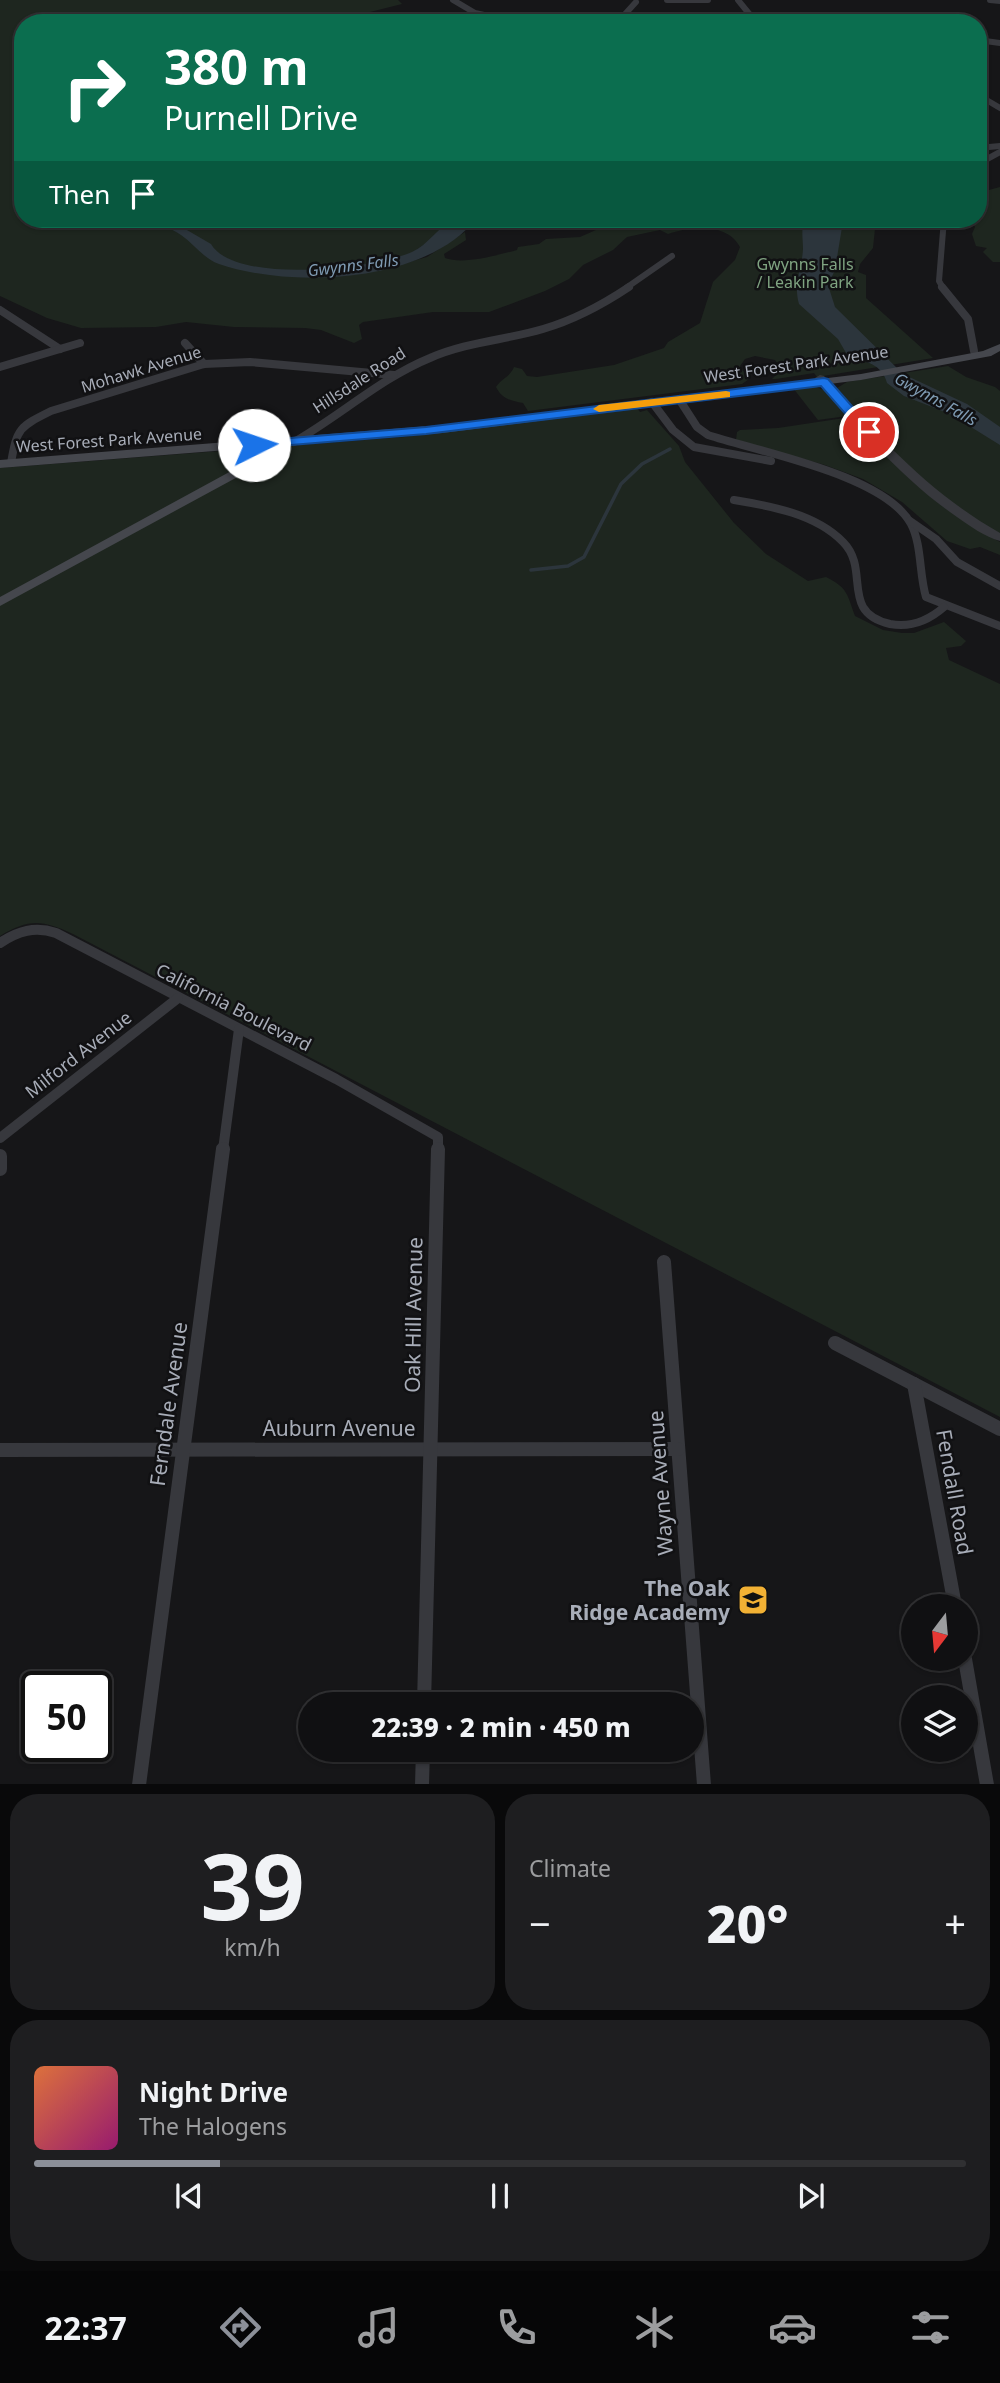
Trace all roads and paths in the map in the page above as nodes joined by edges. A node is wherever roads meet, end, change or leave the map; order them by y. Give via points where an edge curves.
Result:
1 (453, 0) edge
2 (667, 0) edge
3 (708, 0) edge
4 (738, 0) edge
5 (990, 0) edge
6 (1000, 1) edge
7 (482, 14) edge
8 (749, 14) edge
9 (943, 228) edge
10 (672, 256) dead end
11 (0, 310) edge
12 (80, 343) dead end
13 (185, 343) dead end
14 (60, 349) junction
15 (997, 350) edge
16 (974, 351) junction
17 (204, 364) junction
18 (920, 365) junction
19 (0, 367) edge
20 (394, 375) junction
21 (822, 380) junction
22 (679, 399) junction
23 (652, 402) junction
24 (293, 442) junction
25 (6, 463) edge
26 (805, 465) junction
27 (734, 500) dead end
28 (910, 521) junction
29 (1000, 538) edge
30 (1000, 586) edge
31 (0, 602) edge
32 (944, 607) junction
33 (1000, 626) edge
34 (5, 939) edge
35 (178, 998) junction
36 (239, 1030) junction
37 (438, 1137) joint
38 (0, 1138) edge
39 (0, 1156) edge
40 (0, 1169) edge
41 (663, 1262) dead end
42 (835, 1343) dead end
43 (914, 1384) junction
44 (1000, 1429) edge
45 (430, 1449) junction
46 (678, 1449) junction
47 (0, 1450) edge
48 (183, 1450) junction
49 (953, 1594) edge
50 (967, 1671) edge
51 (424, 1692) edge
52 (423, 1762) edge
53 (139, 1784) edge
54 (422, 1784) edge
55 (704, 1784) edge
56 (987, 1784) edge

1 - 7 street
2 - 3 street
4 - 8 street
5 - 6 street
9 - 16 street via 939,281 968,319
10 - 20 street, Hillsdale Road via 576,317 456,348
11 - 14 street
12 - 14 street
13 - 17 street
14 - 19 street
15 - 16 main road
15 - 18 main road
16 - 18 main road
17 - 20 street, Mohawk Avenue via 250,362
17 - 25 street, Mohawk Avenue via 39,416 16,434
18 - 21 main road, West Forest Park Avenue
20 - 24 street, Hillsdale Road
21 - 22 main road, West Forest Park Avenue
21 - 29 street via 918,484
22 - 23 main road, West Forest Park Avenue
22 - 26 street via 697,427 708,435
23 - 24 main road, West Forest Park Avenue via 442,429
23 - 26 street via 673,430 694,447
24 - 25 main road, West Forest Park Avenue
24 - 31 main road, Hillsdale Road
26 - 28 street via 865,486 892,502
27 - 32 street via 781,508 843,542 852,556 860,606 869,617 887,624 913,625
28 - 30 street via 969,570
28 - 32 street via 924,592
32 - 33 street
34 - 35 street, California Boulevard via 34,928 48,930
35 - 36 street, California Boulevard
35 - 38 street, Milford Avenue
36 - 37 street, California Boulevard
36 - 48 street, Ferndale Avenue
37 - 45 street, Oak Hill Avenue
39 - 40 street
41 - 46 street, Wayne Avenue
42 - 43 street
43 - 44 street
43 - 49 street, Fendall Road
45 - 46 street, Auburn Avenue
45 - 48 street, Auburn Avenue
45 - 51 street, Oak Hill Avenue
46 - 55 street, Wayne Avenue
47 - 48 street, Auburn Avenue
48 - 53 street, Ferndale Avenue
50 - 56 street
52 - 54 street

